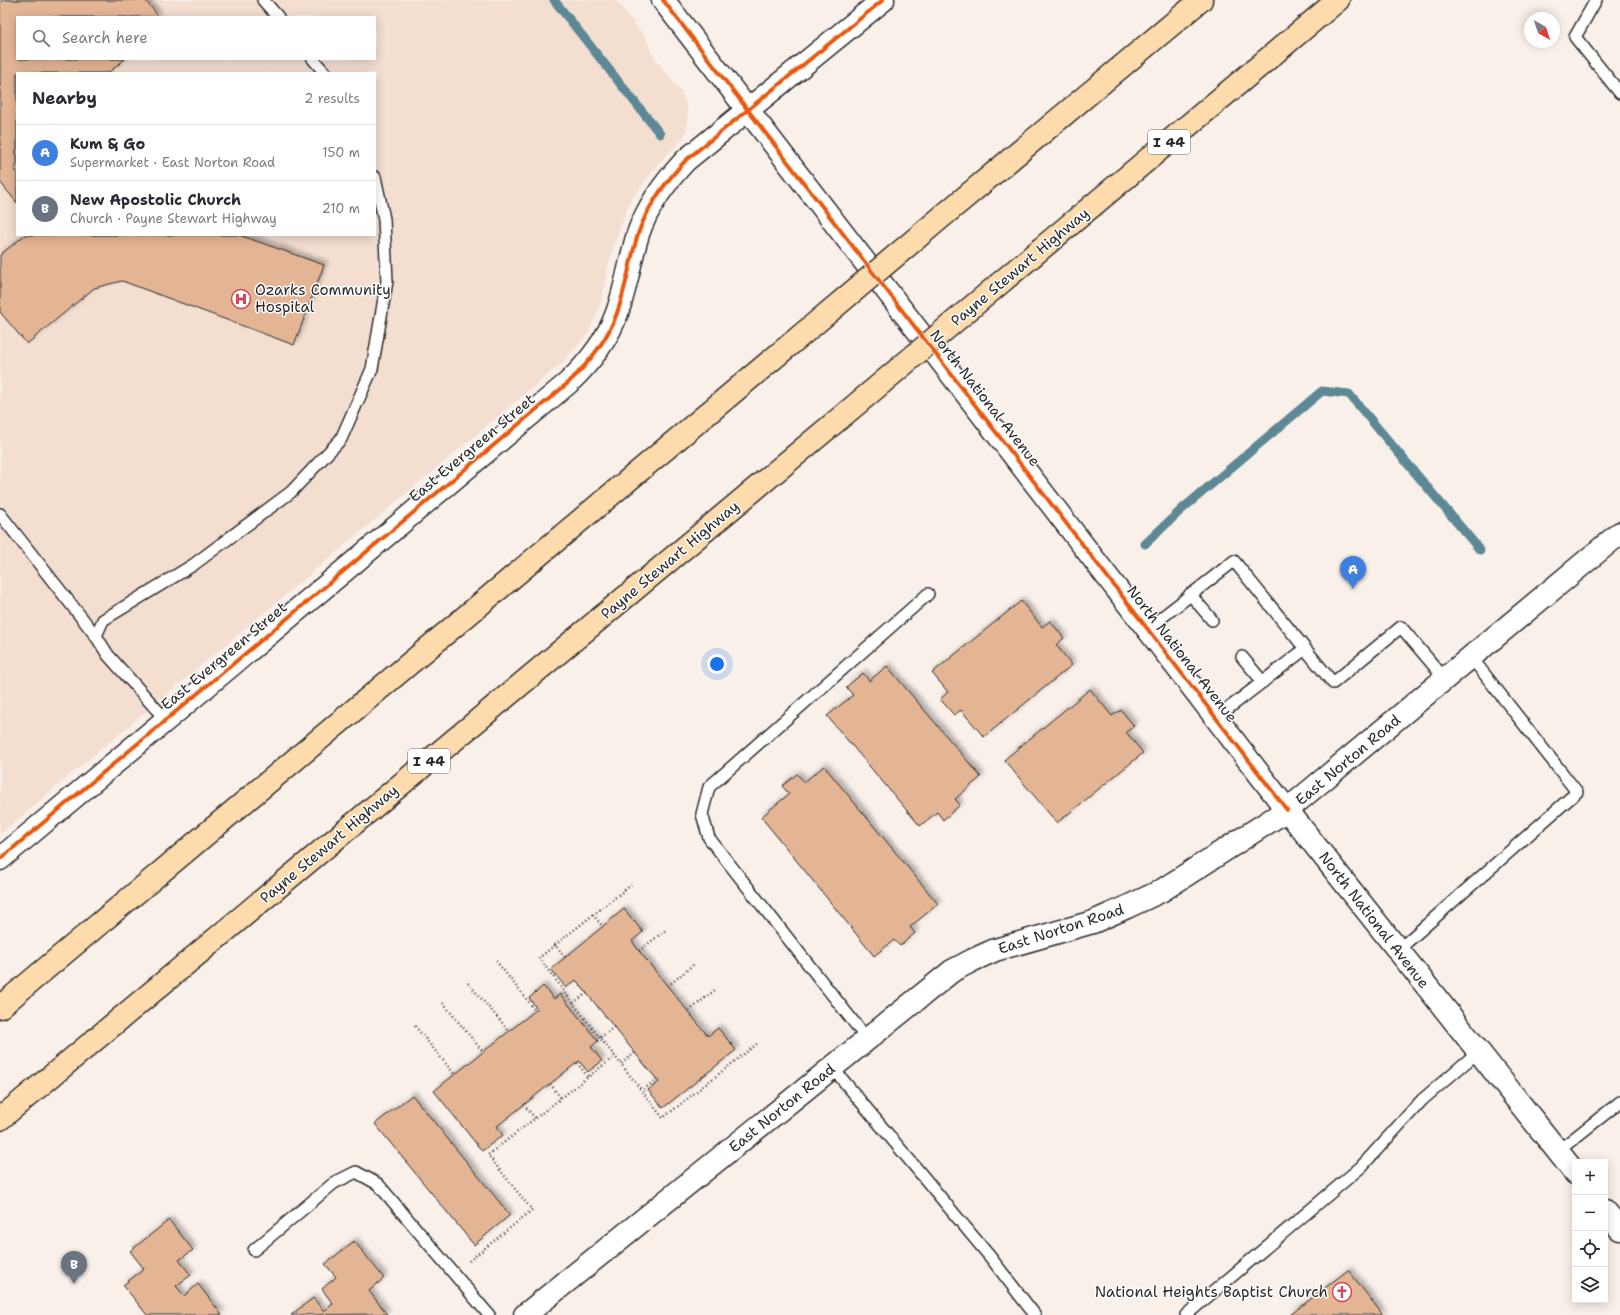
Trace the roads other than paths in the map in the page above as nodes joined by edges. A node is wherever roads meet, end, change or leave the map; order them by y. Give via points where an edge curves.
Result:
1 (264, 0) edge
2 (663, 0) edge
3 (883, 0) edge
4 (1201, 0) edge
5 (1338, 0) edge
6 (1596, 0) edge
7 (277, 16) edge
8 (314, 60) edge
9 (324, 72) edge
10 (1620, 93) edge
11 (748, 110) junction
12 (376, 182) edge
13 (0, 514) edge
14 (1620, 533) edge
15 (928, 594) dead end
16 (1190, 594) junction
17 (1212, 620) dead end
18 (1147, 628) junction
19 (96, 636) junction
20 (1304, 649) junction
21 (1242, 657) dead end
22 (1471, 657) junction
23 (1445, 679) junction
24 (1263, 682) junction
25 (1216, 718) junction
26 (166, 720) junction
27 (1287, 810) junction
28 (0, 859) edge
29 (1398, 950) junction
30 (0, 1007) edge
31 (867, 1039) junction
32 (1479, 1051) junction
33 (832, 1067) junction
34 (1620, 1102) edge
35 (0, 1119) edge
36 (1558, 1151) junction
37 (1572, 1169) edge
38 (1608, 1214) edge
39 (1620, 1230) edge
40 (254, 1250) dead end
41 (489, 1315) edge
42 (524, 1315) edge
43 (1035, 1315) edge
44 (1186, 1315) edge

1 - 7 lane
2 - 11 main road, North National Avenue
3 - 11 main road, East Evergreen Street
4 - 30 highway, bridge
5 - 35 highway, Payne Stewart Highway / I 44, bridge
6 - 10 lane via 1575,37
8 - 9 lane
11 - 18 main road, North National Avenue
11 - 26 main road, East Evergreen Street via 686,160 658,193 638,234 617,314 608,334 584,368
12 - 19 lane via 384,219 387,281 372,369 341,439 291,492 193,565 103,620
13 - 19 lane
14 - 22 main road, East Norton Road
15 - 31 lane via 709,787 702,814 709,838
16 - 17 lane
16 - 18 lane
16 - 20 lane via 1234,560
18 - 25 main road, North National Avenue
19 - 26 lane via 108,655
20 - 23 lane via 1333,683 1401,627
20 - 24 lane
21 - 24 lane
22 - 23 main road, East Norton Road
22 - 29 lane via 1577,792
23 - 27 main road, East Norton Road
24 - 25 lane
25 - 27 main road, North National Avenue
26 - 28 main road, East Evergreen Street
27 - 29 main road, North National Avenue
27 - 31 main road, East Norton Road via 1161,891 1093,922 995,950 972,960 952,972
29 - 32 main road, North National Avenue
31 - 33 main road, East Norton Road
32 - 36 main road, North National Avenue
32 - 44 lane via 1422,1100 1361,1167
33 - 42 main road, East Norton Road
33 - 43 lane via 991,1258
34 - 36 lane
36 - 37 main road, North National Avenue
38 - 39 main road
40 - 41 lane via 334,1183 356,1172 378,1184

